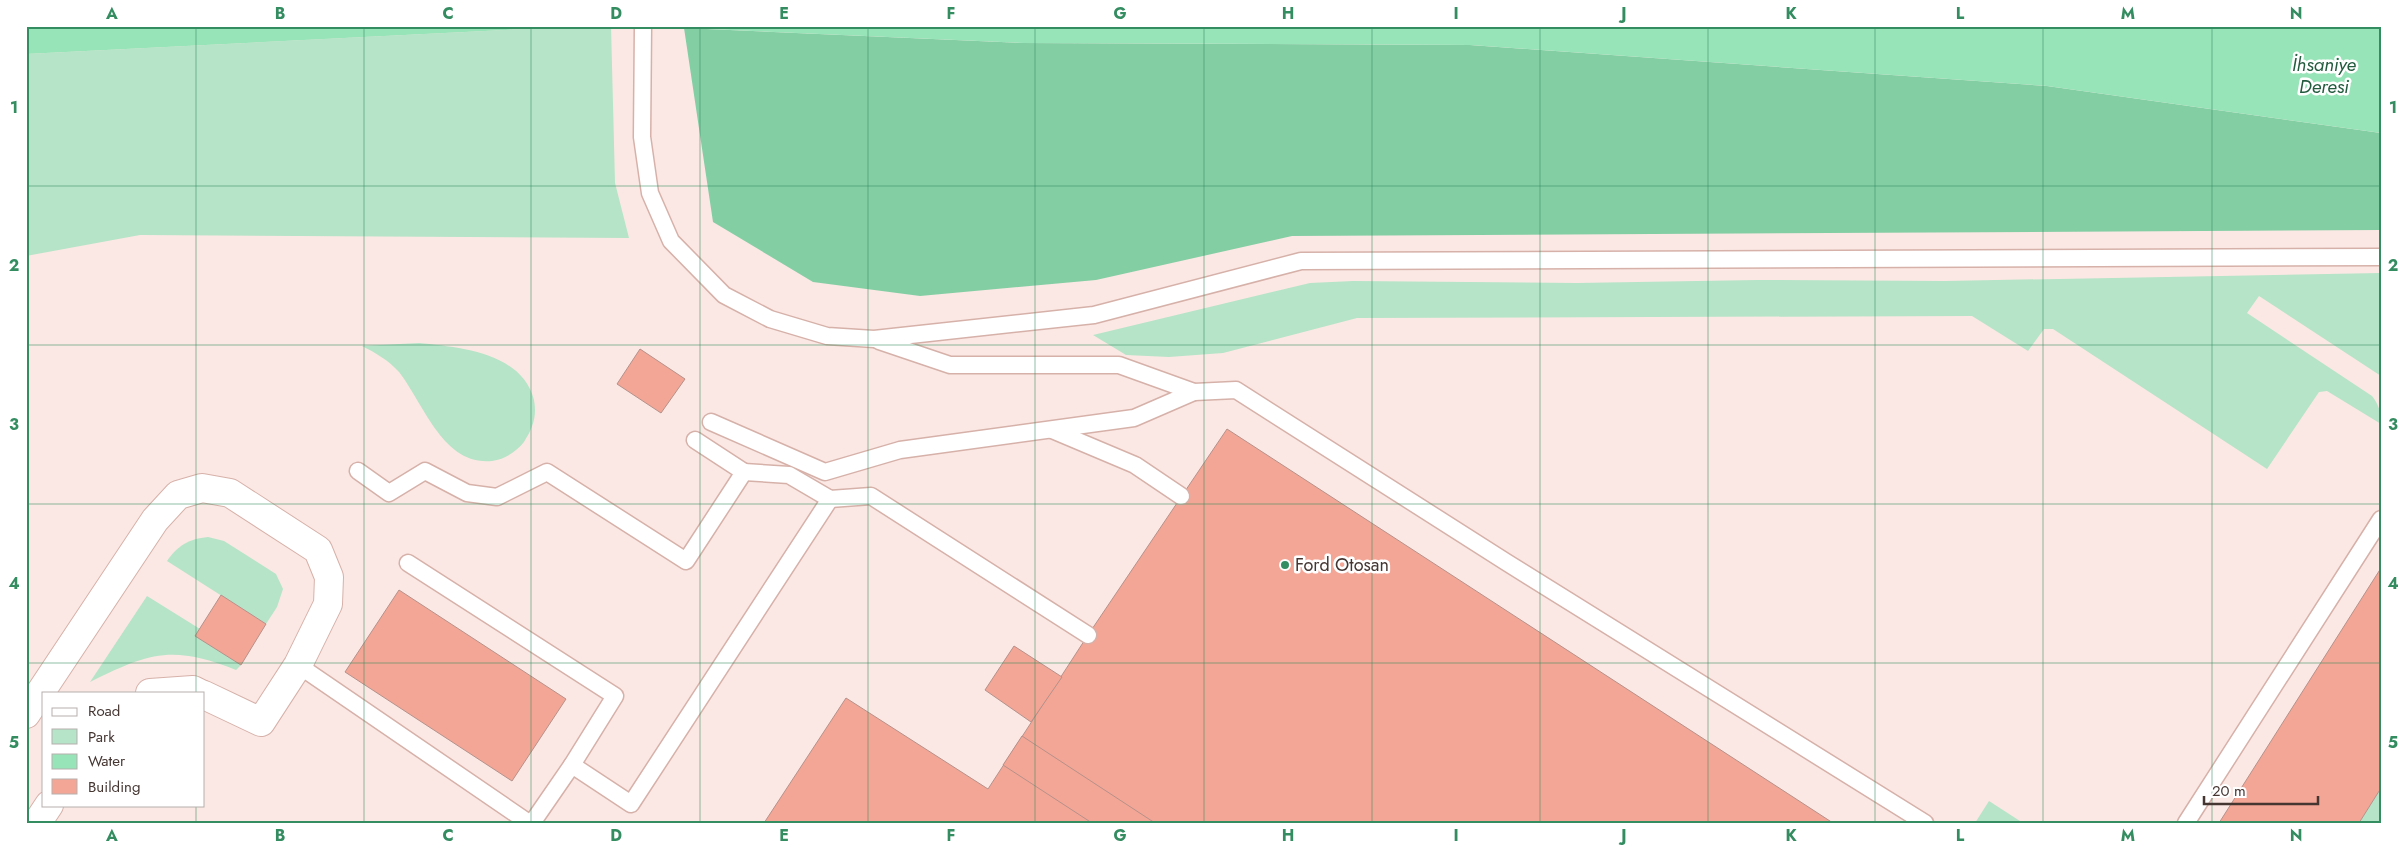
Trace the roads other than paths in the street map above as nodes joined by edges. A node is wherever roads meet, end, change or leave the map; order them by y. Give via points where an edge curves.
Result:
1 (643, 26) edge
2 (2381, 257) edge
3 (874, 339) junction
4 (1194, 392) junction
5 (711, 422) dead end
6 (1051, 429) junction
7 (695, 440) dead end
8 (358, 470) dead end
9 (744, 472) junction
10 (1181, 496) dead end
11 (830, 499) junction
12 (2381, 519) edge
13 (408, 563) dead end
14 (1088, 635) dead end
15 (298, 665) junction
16 (164, 692) edge
17 (197, 692) edge
18 (205, 695) edge
19 (26, 714) edge
20 (572, 765) junction
21 (48, 806) edge
22 (37, 823) edge
23 (531, 823) edge
24 (1925, 823) edge
25 (2186, 823) edge

1 - 3 lane via 642,137 650,193 671,241 724,295 770,319 828,336
2 - 3 lane via 1301,261 1094,315
3 - 4 lane via 950,365 1119,365
4 - 6 lane via 1134,418
4 - 24 lane via 1236,390
5 - 6 lane via 825,472 900,450
6 - 10 lane via 1135,465
7 - 9 lane
8 - 9 lane via 389,493 425,471 467,492 497,497 548,472 686,561
9 - 11 lane via 789,475
11 - 14 lane via 871,496
11 - 20 lane via 631,804
12 - 25 lane
13 - 20 lane via 616,696
15 - 18 street via 261,722
15 - 19 street via 328,604 329,577 318,550 230,493 202,488 178,495 155,520
15 - 23 lane
16 - 17 street
20 - 23 lane
21 - 22 street

